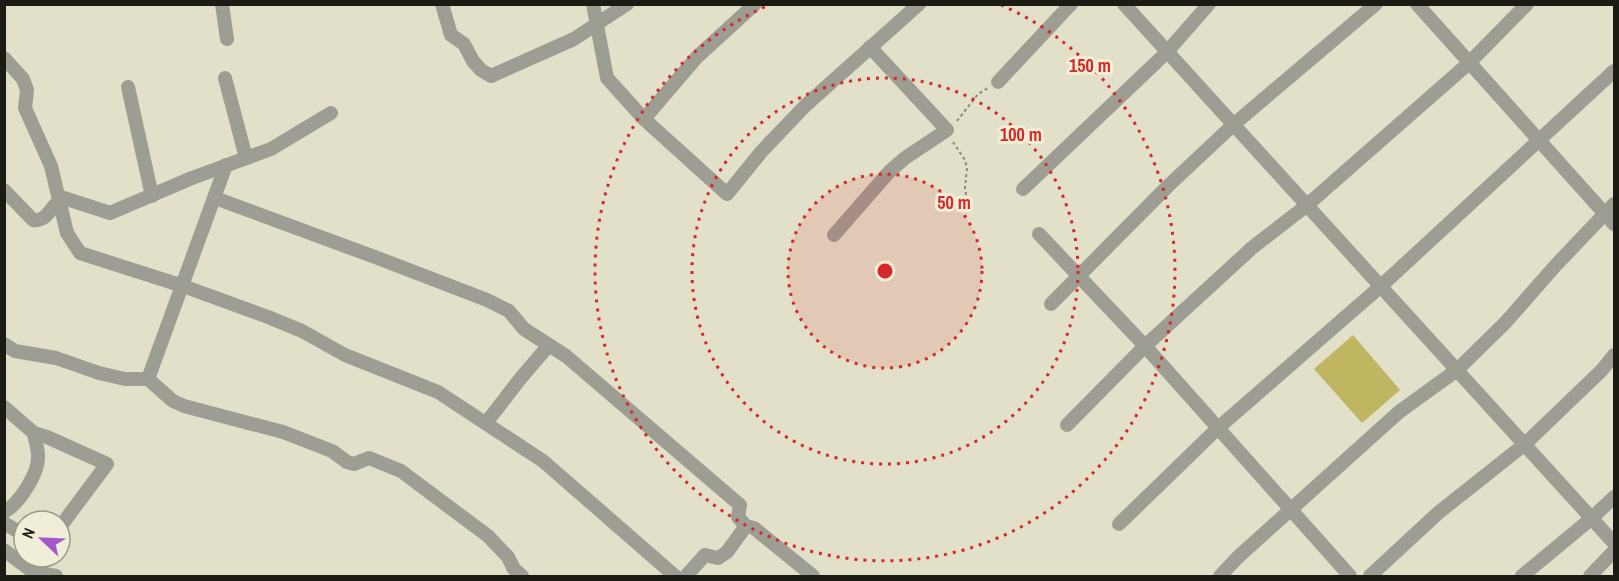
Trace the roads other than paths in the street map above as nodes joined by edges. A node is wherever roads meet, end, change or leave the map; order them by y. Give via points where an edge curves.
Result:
1 (222, 4) edge
2 (442, 4) edge
3 (593, 4) edge
4 (627, 4) edge
5 (755, 4) edge
6 (919, 4) edge
7 (1071, 4) edge
8 (1124, 4) edge
9 (1209, 4) edge
10 (1376, 4) edge
11 (1417, 4) edge
12 (1527, 4) edge
13 (597, 24) junction
14 (227, 39) dead end
15 (870, 47) junction
16 (1166, 52) junction
17 (4, 58) edge
18 (1469, 63) junction
19 (1614, 71) edge
20 (225, 78) dead end
21 (998, 82) road end
22 (128, 87) dead end
23 (331, 113) dead end
24 (644, 119) junction
25 (1233, 125) junction
26 (1540, 140) junction
27 (246, 158) junction
28 (226, 165) junction
29 (1023, 189) dead end
30 (4, 190) edge
31 (152, 196) junction
32 (215, 198) junction
33 (58, 200) junction
34 (1306, 206) junction
35 (1610, 209) edge
36 (1614, 225) edge
37 (1039, 234) dead end
38 (834, 235) dead end
39 (1080, 276) junction
40 (183, 286) junction
41 (1381, 286) junction
42 (1051, 304) dead end
43 (4, 344) edge
44 (549, 345) junction
45 (1145, 346) junction
46 (1614, 355) edge
47 (1457, 370) junction
48 (148, 379) junction
49 (4, 407) edge
50 (486, 423) junction
51 (1067, 425) dead end
52 (1218, 428) junction
53 (34, 433) junction
54 (1525, 444) junction
55 (1614, 497) edge
56 (1289, 510) junction
57 (72, 511) edge
58 (4, 512) edge
59 (1592, 518) junction
60 (1119, 524) dead end
61 (746, 526) junction
62 (1614, 543) edge
63 (4, 550) edge
64 (1614, 551) edge
65 (28, 574) edge
66 (56, 576) edge
67 (522, 576) edge
68 (675, 576) edge
69 (686, 576) edge
70 (813, 576) edge
71 (1220, 576) edge
72 (1350, 576) edge
73 (1370, 576) edge
74 (1522, 576) edge
75 (1590, 576) edge

1 - 14 street
2 - 13 street via 451,36 464,44 473,61 491,76 574,39
3 - 13 street
4 - 13 street
5 - 24 street via 697,57
6 - 15 street
7 - 21 street
8 - 16 street
9 - 16 street
10 - 25 street
11 - 18 street
12 - 18 street
13 - 24 street via 607,78
15 - 24 street via 806,105 728,194
15 - 38 street via 947,130 889,172
16 - 25 street
16 - 29 street
17 - 33 street via 23,79 27,90 25,108 51,166
18 - 26 street
18 - 34 street
19 - 26 street
20 - 27 street
22 - 31 street
23 - 27 street
25 - 34 street
25 - 39 street
26 - 35 street
26 - 41 street
27 - 28 street
28 - 31 street
28 - 32 street
30 - 33 street via 33,220 47,217
31 - 33 street via 110,213 64,198
32 - 40 street
32 - 44 street via 487,300 509,311 524,329
33 - 40 street via 67,232 81,253
34 - 41 street
34 - 45 street via 1253,247
35 - 36 street
35 - 47 street
37 - 39 street
39 - 42 street
39 - 45 street
40 - 48 street
40 - 50 street via 302,331 345,355 438,392
41 - 47 street
41 - 52 street
43 - 48 street via 15,351 65,360 124,379
44 - 50 street
44 - 61 street via 740,505 738,517
45 - 51 street
45 - 52 street
46 - 54 street
47 - 54 street
47 - 56 street via 1399,412
48 - 67 street via 184,406 283,432 332,451 347,462 354,464 369,458 401,471 488,537
49 - 53 street
50 - 68 street via 543,461
52 - 56 street
52 - 60 street
53 - 57 street via 107,464
53 - 58 street via 36,470 21,496
54 - 59 street
54 - 73 street via 1438,513
55 - 59 street
56 - 71 street
56 - 72 street
59 - 62 street
59 - 74 street
61 - 69 street via 727,552 718,558 705,555
61 - 70 street via 754,528
63 - 65 street
64 - 75 street
65 - 66 street

